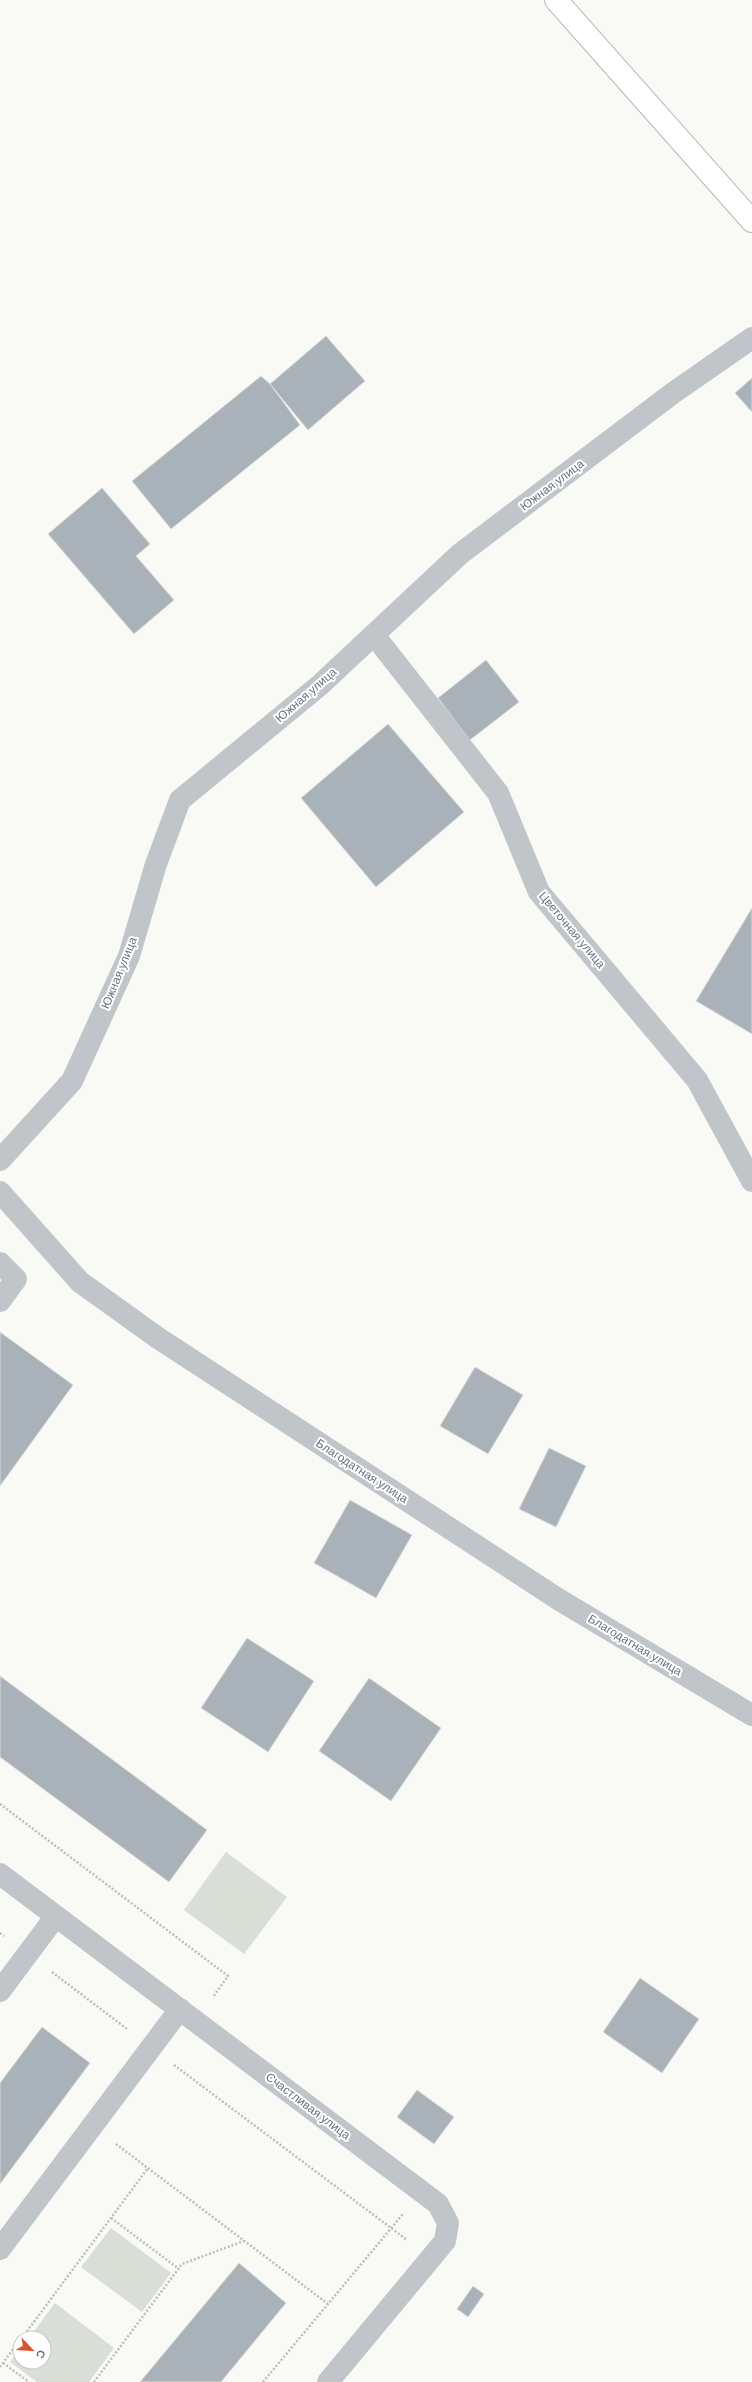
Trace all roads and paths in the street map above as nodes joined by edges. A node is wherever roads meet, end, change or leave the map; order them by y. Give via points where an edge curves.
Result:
1 (556, 0) edge
2 (752, 221) edge
3 (752, 338) edge
4 (374, 635) junction
5 (0, 1160) edge
6 (752, 1182) edge
7 (0, 1192) edge
8 (0, 1263) edge
9 (0, 1301) edge
10 (752, 1716) edge
11 (0, 1804) edge
12 (0, 1874) edge
13 (56, 1916) junction
14 (0, 1933) edge
15 (28, 1954) junction
16 (0, 1991) edge
17 (208, 2003) dead end
18 (180, 2009) junction
19 (151, 2047) junction
20 (92, 2126) junction
21 (148, 2168) junction
22 (421, 2192) junction
23 (111, 2218) junction
24 (391, 2228) junction
25 (244, 2241) junction
26 (0, 2249) edge
27 (431, 2258) junction
28 (179, 2269) junction
29 (328, 2304) junction
30 (28, 2330) edge
31 (12, 2351) edge
32 (3, 2363) junction
33 (0, 2367) edge
34 (29, 2382) edge
35 (94, 2382) edge
36 (262, 2382) edge
37 (328, 2382) edge

1 - 2 main road
3 - 4 street, Южная улица via 673,393 460,554
4 - 5 street, Южная улица via 320,685 180,800 156,864 129,956 72,1081
4 - 6 street, Цветочная улица via 498,793 539,892 697,1080
7 - 10 street, Благодатная улица via 80,1282 158,1338 558,1599
8 - 9 street via 16,1279
11 - 17 path via 228,1976
12 - 13 street, Счастливая улица
13 - 15 street
13 - 18 street, Счастливая улица
14 - 15 path
15 - 16 street
15 - 19 path
18 - 19 street
18 - 22 street, Счастливая улица
19 - 20 street
19 - 24 path
20 - 21 path
20 - 26 street
21 - 23 path
21 - 25 path
22 - 24 path
22 - 27 street, Счастливая улица via 438,2204 448,2224 445,2241
23 - 28 path
23 - 30 path
24 - 27 path
24 - 29 path
25 - 28 path via 182,2264
25 - 29 path
27 - 37 street, Счастливая улица
28 - 35 path
29 - 36 path
31 - 32 path
32 - 33 path
32 - 34 path

